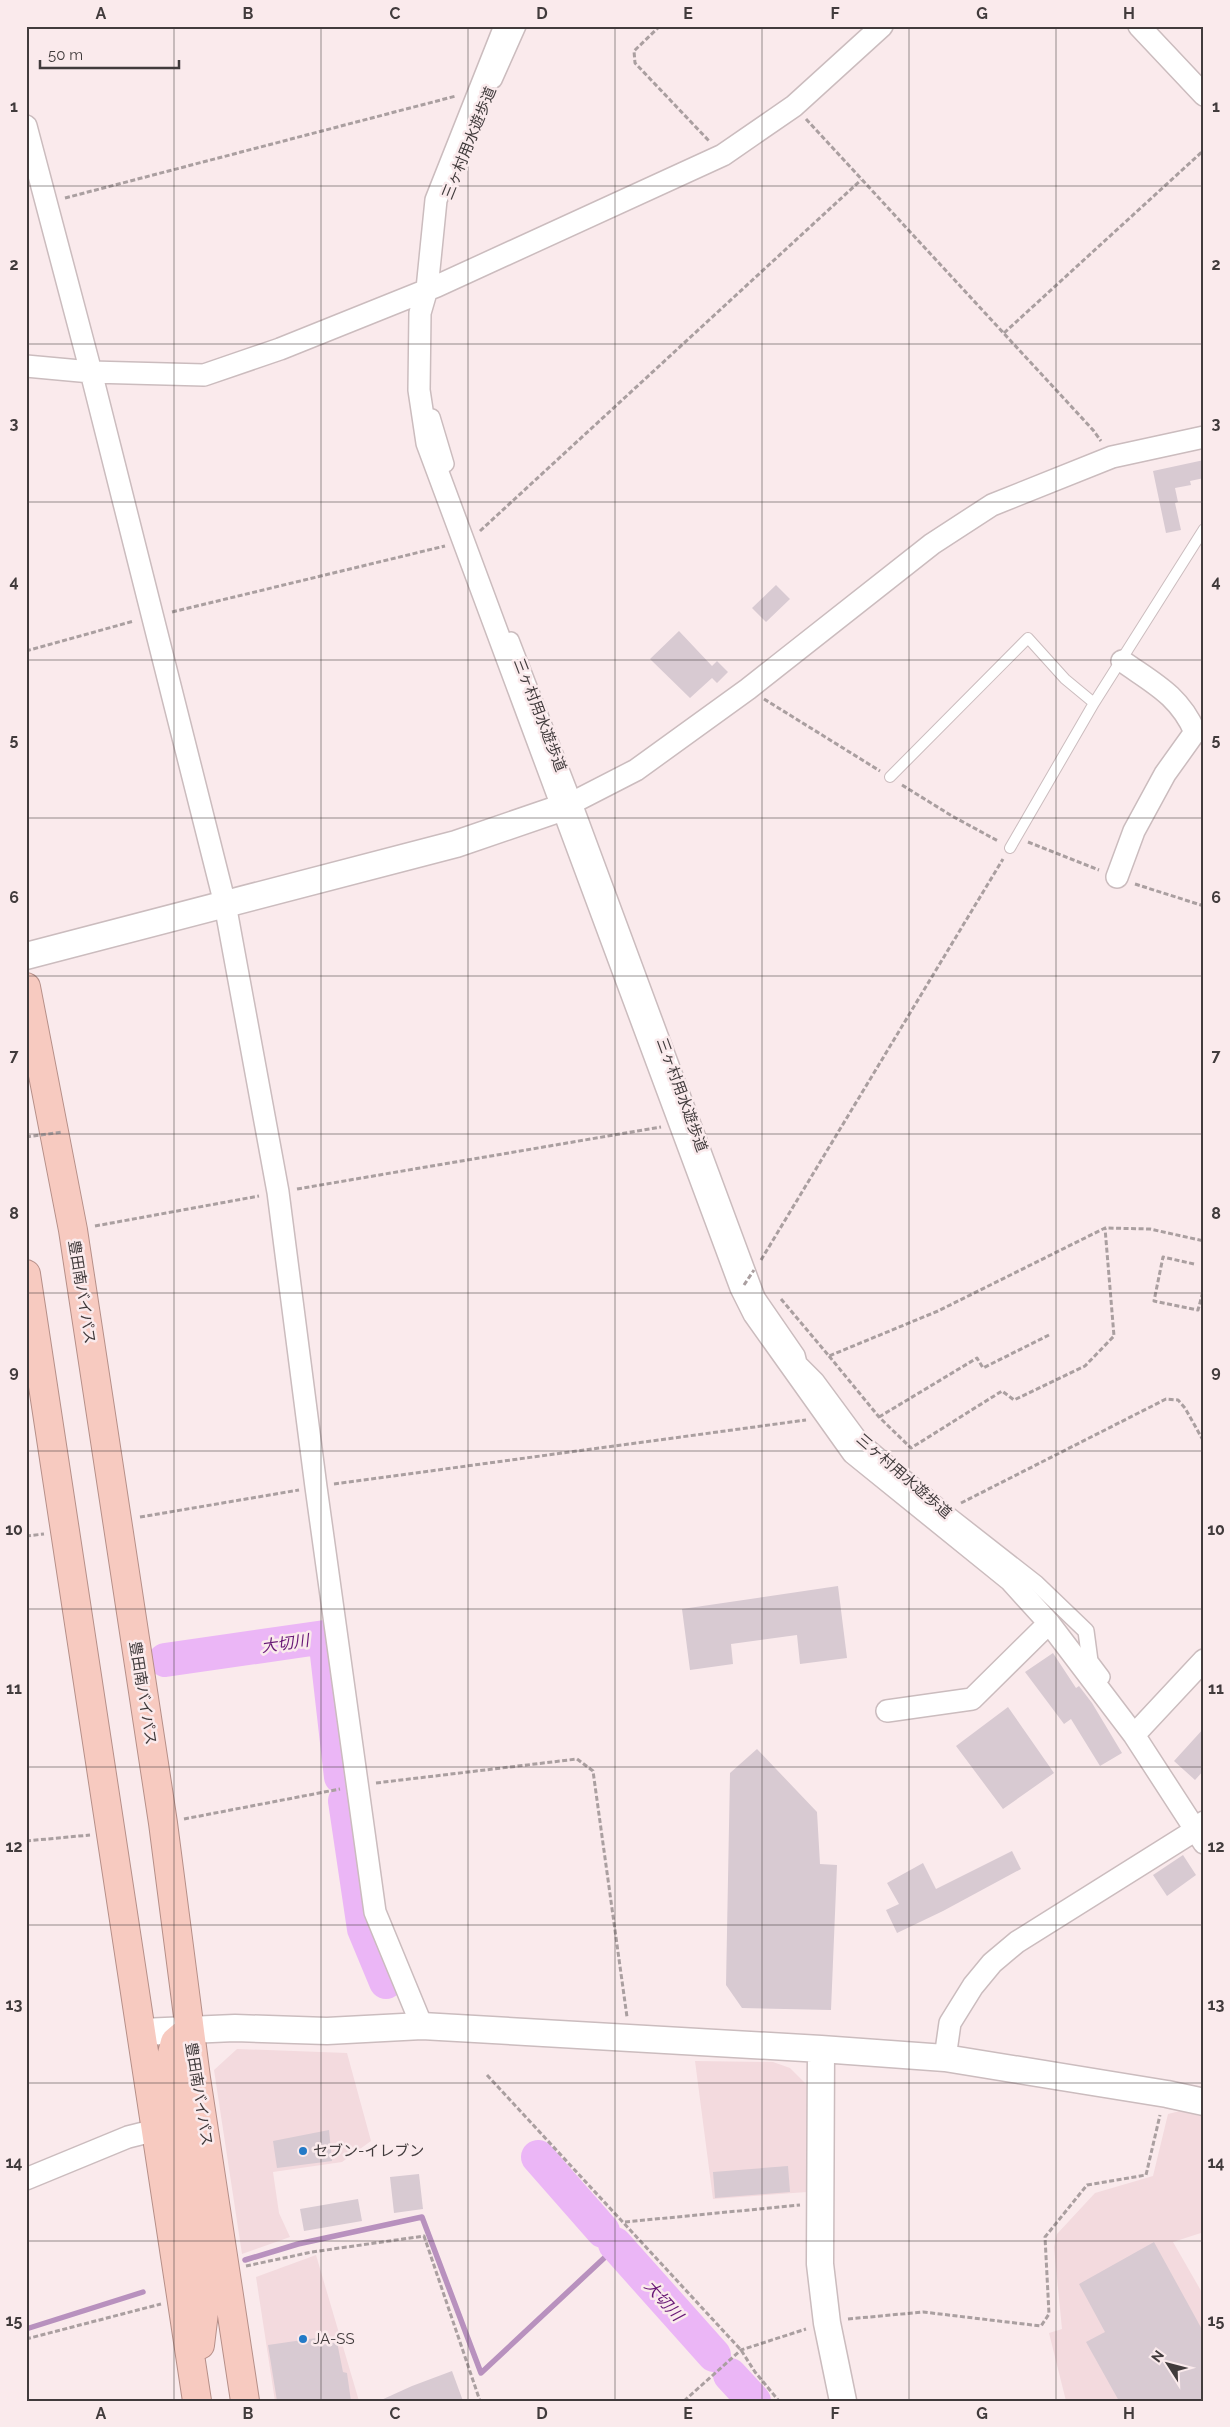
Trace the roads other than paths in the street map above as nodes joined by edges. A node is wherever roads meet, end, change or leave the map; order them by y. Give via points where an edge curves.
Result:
1 (505, 26) edge
2 (518, 26) edge
3 (882, 26) edge
4 (1139, 26) edge
5 (1204, 95) edge
6 (26, 126) edge
7 (432, 288) junction
8 (26, 366) edge
9 (91, 372) junction
10 (1204, 437) edge
11 (1204, 529) edge
12 (1122, 661) junction
13 (1094, 704) junction
14 (890, 777) dead end
15 (569, 805) junction
16 (1010, 848) road end
17 (1117, 877) dead end
18 (225, 904) junction
19 (26, 956) edge
20 (26, 987) edge
21 (26, 1274) edge
22 (1049, 1622) junction
23 (1204, 1660) edge
24 (887, 1711) dead end
25 (1137, 1733) junction
26 (1201, 1832) edge
27 (422, 2026) junction
28 (189, 2030) junction
29 (142, 2032) junction
30 (821, 2049) junction
31 (945, 2058) junction
32 (1204, 2102) edge
33 (156, 2130) junction
34 (26, 2179) edge
35 (197, 2401) edge
36 (245, 2401) edge
37 (844, 2401) edge

1 - 7 street via 436,200
2 - 7 street, 三ヶ村用水遊歩道 via 444,202
3 - 7 street via 794,106 723,155
4 - 5 street
6 - 9 street
7 - 9 street via 204,376
7 - 15 street via 420,313 419,390 427,443
8 - 9 street
9 - 18 street
10 - 15 street via 1112,457 992,505 932,544 748,689 636,770
11 - 12 lane
12 - 13 lane
12 - 17 street via 1170,695 1187,713 1195,732 1165,774 1134,831
13 - 14 lane via 1065,679 1028,638
13 - 16 lane
15 - 18 street via 456,844
15 - 22 street via 681,1124 754,1314 853,1453 1010,1580
15 - 25 street, 三ヶ村用水遊歩道 via 757,1297 798,1355 799,1363 816,1380 861,1441 1036,1583 1086,1631 1090,1661
18 - 19 street
18 - 27 street via 278,1192 375,1912
20 - 28 highway, 豊田南バイパス via 73,1230 163,1823
21 - 29 highway
22 - 24 street via 972,1698
22 - 25 street
23 - 25 street
25 - 26 street
26 - 31 street via 1017,1942 992,1963 950,2023
27 - 28 street
27 - 30 street
28 - 29 street
28 - 35 highway via 175,2042 171,2058 202,2269 204,2312 197,2369
28 - 36 highway, 豊田南バイパス
29 - 33 highway
30 - 31 street
30 - 37 street via 820,2264 827,2323
31 - 32 street
33 - 34 street via 128,2137
33 - 35 highway

